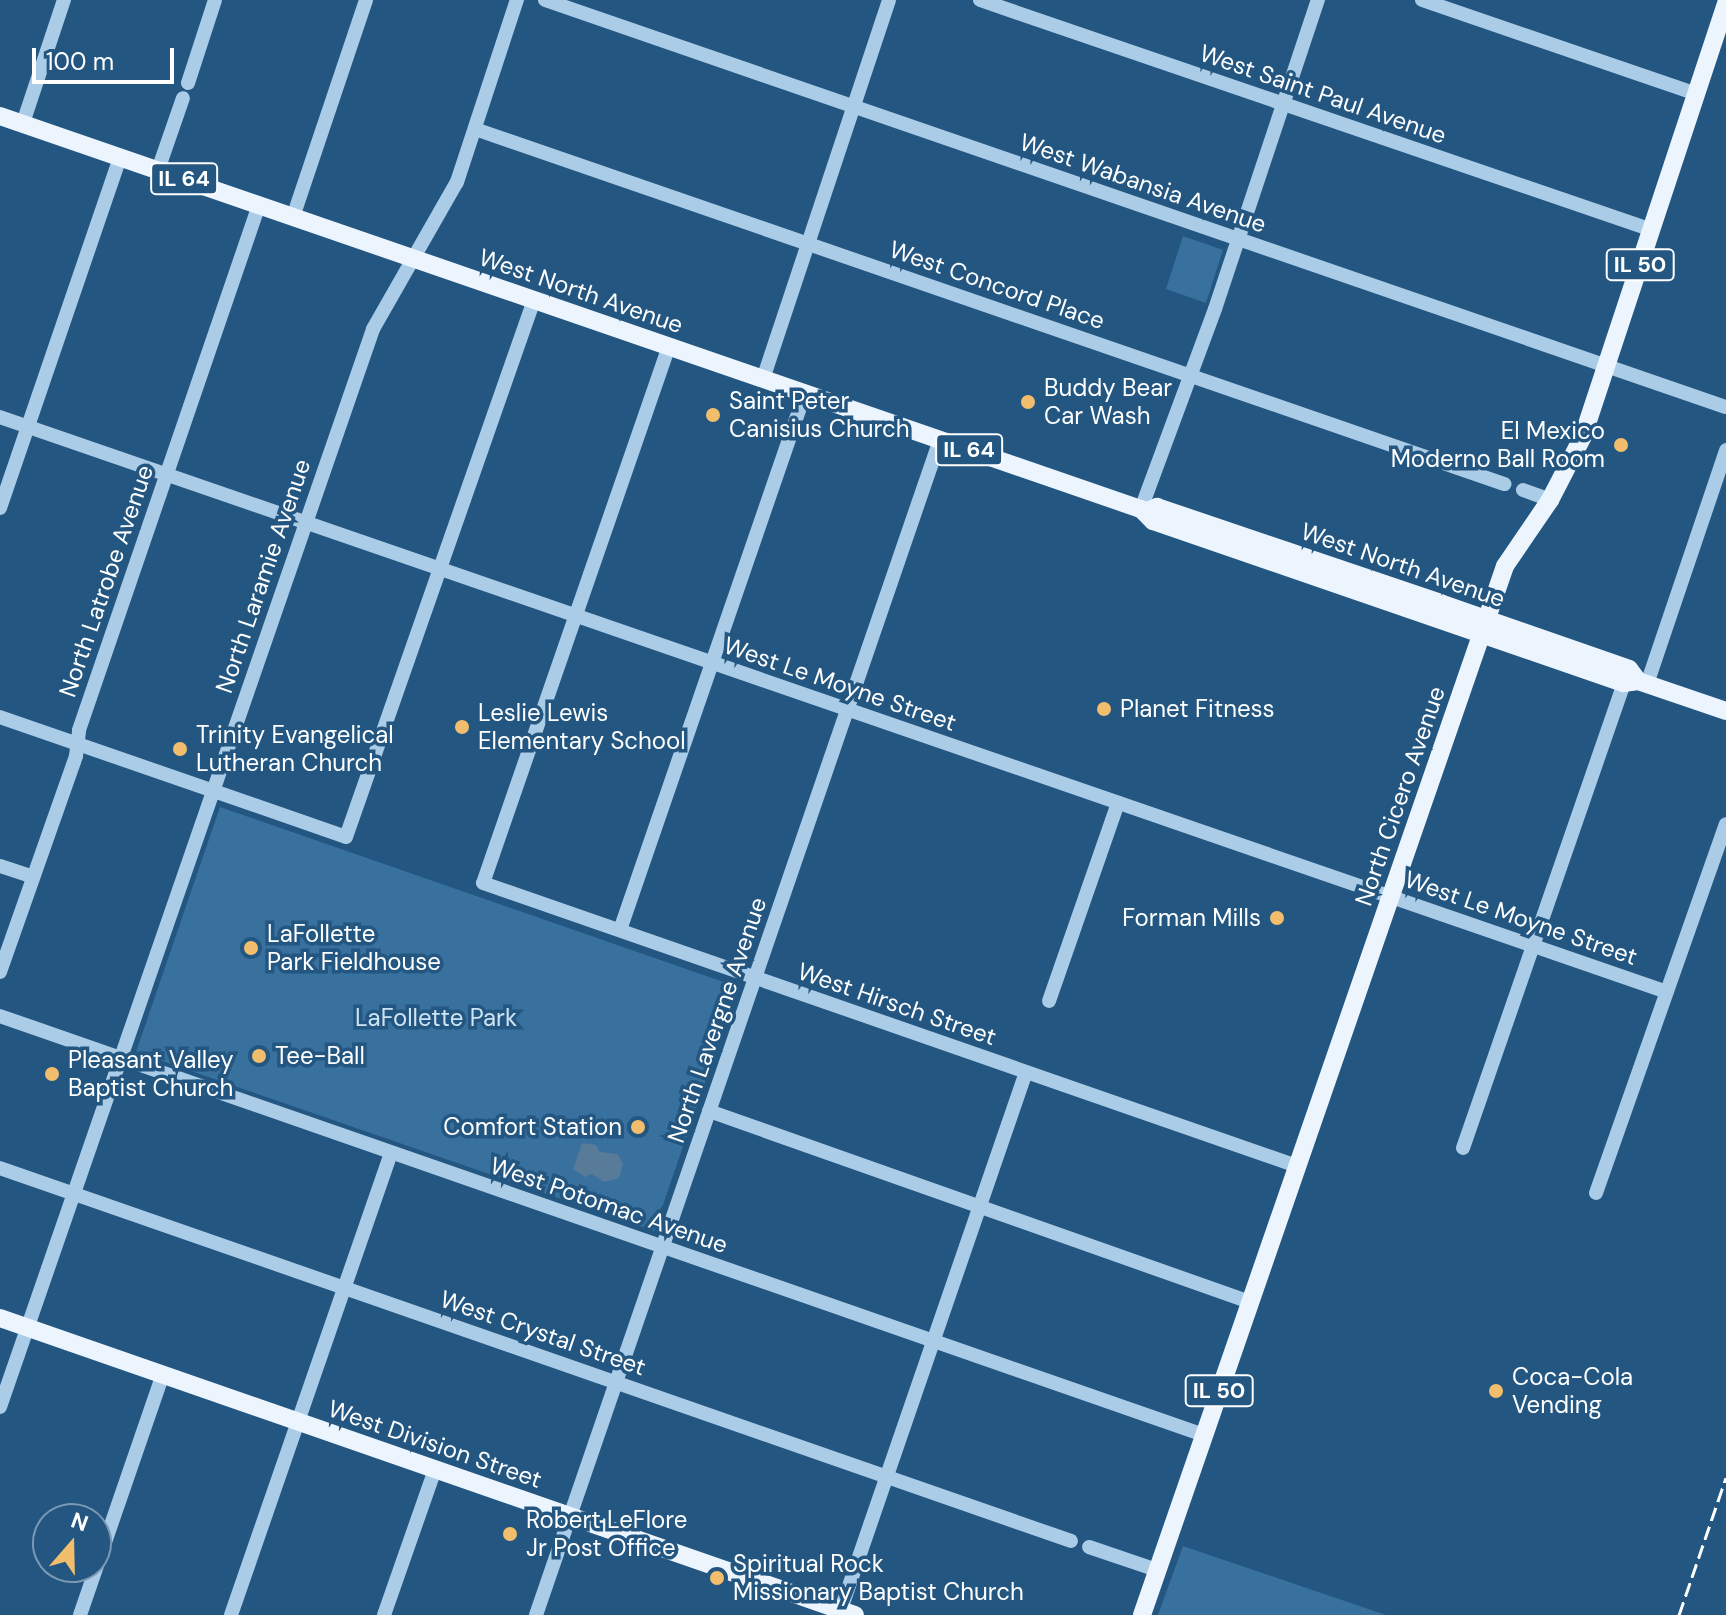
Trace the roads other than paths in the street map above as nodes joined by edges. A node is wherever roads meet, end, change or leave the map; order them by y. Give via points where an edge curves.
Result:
1 (64, 0) edge
2 (215, 0) edge
3 (366, 0) edge
4 (517, 0) edge
5 (545, 0) edge
6 (889, 0) edge
7 (980, 0) edge
8 (1318, 0) edge
9 (1422, 0) edge
10 (1726, 4) edge
11 (1462, 6) edge
12 (1696, 94) junction
13 (1283, 104) junction
14 (853, 106) junction
15 (0, 116) edge
16 (23, 123) junction
17 (475, 129) junction
18 (120, 157) junction
19 (158, 170) junction
20 (259, 205) junction
21 (293, 217) junction
22 (1652, 230) junction
23 (1238, 239) junction
24 (808, 244) junction
25 (415, 259) junction
26 (534, 300) junction
27 (669, 346) junction
28 (1607, 366) junction
29 (1189, 374) junction
30 (763, 379) junction
31 (805, 393) junction
32 (1726, 407) edge
33 (0, 417) edge
34 (28, 426) junction
35 (940, 440) junction
36 (1726, 450) edge
37 (166, 474) junction
38 (1504, 484) dead end
39 (1523, 490) dead end
40 (1550, 500) junction
41 (0, 508) edge
42 (1144, 510) junction
43 (305, 522) junction
44 (440, 569) junction
45 (576, 615) junction
46 (1484, 627) junction
47 (712, 663) junction
48 (1636, 683) junction
49 (847, 709) junction
50 (1726, 711) edge
51 (0, 717) edge
52 (77, 744) junction
53 (212, 790) junction
54 (1118, 803) junction
55 (1726, 824) edge
56 (0, 866) edge
57 (33, 877) junction
58 (1390, 897) junction
59 (620, 930) junction
60 (1532, 945) junction
61 (0, 972) edge
62 (755, 977) junction
63 (1667, 992) junction
64 (1049, 1001) dead end
65 (0, 1016) edge
66 (121, 1057) junction
67 (1026, 1072) junction
68 (709, 1111) junction
69 (1463, 1148) dead end
70 (391, 1153) junction
71 (1297, 1166) junction
72 (0, 1168) edge
73 (1596, 1193) dead end
74 (74, 1194) junction
75 (980, 1207) junction
76 (662, 1247) junction
77 (344, 1287) junction
78 (1250, 1302) junction
79 (0, 1318) edge
80 (28, 1328) junction
81 (933, 1341) junction
82 (163, 1374) junction
83 (616, 1382) junction
84 (0, 1407) edge
85 (298, 1421) junction
86 (1204, 1435) junction
87 (435, 1469) junction
88 (887, 1475) junction
89 (570, 1516) junction
90 (1071, 1541) dead end
91 (1089, 1547) dead end
92 (1157, 1570) junction
93 (845, 1613) edge
94 (80, 1615) edge
95 (231, 1615) edge
96 (384, 1615) edge
97 (536, 1615) edge
98 (1142, 1615) edge

1 - 16 street
2 - 19 street
3 - 21 street
4 - 17 street, North Laramie Avenue
5 - 14 street, West Wabansia Avenue
6 - 14 street
7 - 13 street, West Saint Paul Avenue
8 - 13 street
9 - 11 street
10 - 12 main road, North Cicero Avenue / IL 50
11 - 12 street
12 - 22 main road, North Cicero Avenue / IL 50
13 - 22 street, West Saint Paul Avenue
13 - 23 street
14 - 23 street, West Wabansia Avenue
14 - 24 street
15 - 16 main road, West North Avenue / IL 64
16 - 18 main road, West North Avenue / IL 64
17 - 24 street, West Concord Place
17 - 25 street, North Laramie Avenue via 448,201
18 - 19 main road, West North Avenue / IL 64
18 - 34 street
19 - 20 main road, West North Avenue / IL 64
20 - 21 main road, West North Avenue / IL 64
20 - 37 street, North Latrobe Avenue
21 - 25 main road, West North Avenue / IL 64
22 - 28 main road, North Cicero Avenue / IL 50
23 - 28 street, West Wabansia Avenue
23 - 29 street
24 - 29 street, West Concord Place
24 - 30 street
25 - 26 main road, West North Avenue / IL 64
25 - 43 street, North Laramie Avenue via 378,316
26 - 27 main road, West North Avenue / IL 64
26 - 44 street
27 - 30 main road, West North Avenue / IL 64
27 - 45 street
28 - 32 street, West Wabansia Avenue
28 - 40 main road, North Cicero Avenue / IL 50 via 1583,436
29 - 38 street, West Concord Place
29 - 42 street
30 - 31 main road, West North Avenue / IL 64
31 - 35 main road, West North Avenue / IL 64
31 - 47 street
33 - 34 street, West Le Moyne Street
34 - 37 street, West Le Moyne Street
34 - 41 street
35 - 42 main road, West North Avenue / IL 64
35 - 49 street, North Lavergne Avenue
36 - 48 street
37 - 43 street, West Le Moyne Street
37 - 52 street, North Latrobe Avenue
39 - 40 street
40 - 46 main road, North Cicero Avenue / IL 50 via 1505,566
42 - 46 main road, West North Avenue / IL 64 via 1157,507
43 - 44 street, West Le Moyne Street
43 - 53 street, North Laramie Avenue
44 - 45 street, West Le Moyne Street
44 - 53 street via 346,837
45 - 47 street, West Le Moyne Street
45 - 59 street, West Hirsch Street via 483,883
46 - 48 main road, West North Avenue / IL 64 via 1629,669
46 - 58 main road, North Cicero Avenue / IL 50
47 - 49 street, West Le Moyne Street
47 - 59 street
48 - 50 main road, West North Avenue / IL 64
48 - 60 street
49 - 54 street, West Le Moyne Street
49 - 62 street, North Lavergne Avenue
51 - 52 street
52 - 53 street
52 - 57 street, North Latrobe Avenue
53 - 66 street, North Laramie Avenue
54 - 58 street, West Le Moyne Street
54 - 64 street
55 - 63 street
56 - 57 street
57 - 61 street, North Latrobe Avenue
58 - 60 street, West Le Moyne Street
58 - 71 main road, North Cicero Avenue / IL 50
59 - 62 street, West Hirsch Street
60 - 63 street, West Le Moyne Street
60 - 69 street
62 - 67 street, West Hirsch Street
62 - 68 street, North Lavergne Avenue
63 - 73 street
65 - 66 street, West Potomac Avenue
66 - 70 street, West Potomac Avenue
66 - 74 street, North Laramie Avenue
67 - 71 street, West Hirsch Street
67 - 75 street
68 - 75 street
68 - 76 street, North Lavergne Avenue
70 - 76 street, West Potomac Avenue
70 - 77 street
71 - 78 main road, North Cicero Avenue / IL 50
72 - 74 street, West Crystal Street
74 - 77 street, West Crystal Street
74 - 80 street, North Laramie Avenue
75 - 78 street
75 - 81 street
76 - 81 street, West Potomac Avenue
76 - 83 street, North Lavergne Avenue
77 - 83 street, West Crystal Street
77 - 85 street
78 - 86 main road, North Cicero Avenue / IL 50
79 - 80 main road, West Division Street
80 - 82 main road, West Division Street
80 - 84 street, North Laramie Avenue
81 - 86 street, West Potomac Avenue
81 - 88 street
82 - 85 main road, West Division Street
82 - 94 street
83 - 88 street, West Crystal Street
83 - 89 street, North Lavergne Avenue
85 - 87 main road, West Division Street
85 - 95 street
86 - 92 main road, North Cicero Avenue / IL 50
87 - 89 main road, West Division Street
87 - 96 street
88 - 90 street, West Crystal Street
88 - 93 street
89 - 93 main road, West Division Street
89 - 97 street, North Lavergne Avenue
91 - 92 street
92 - 98 main road, North Cicero Avenue / IL 50

